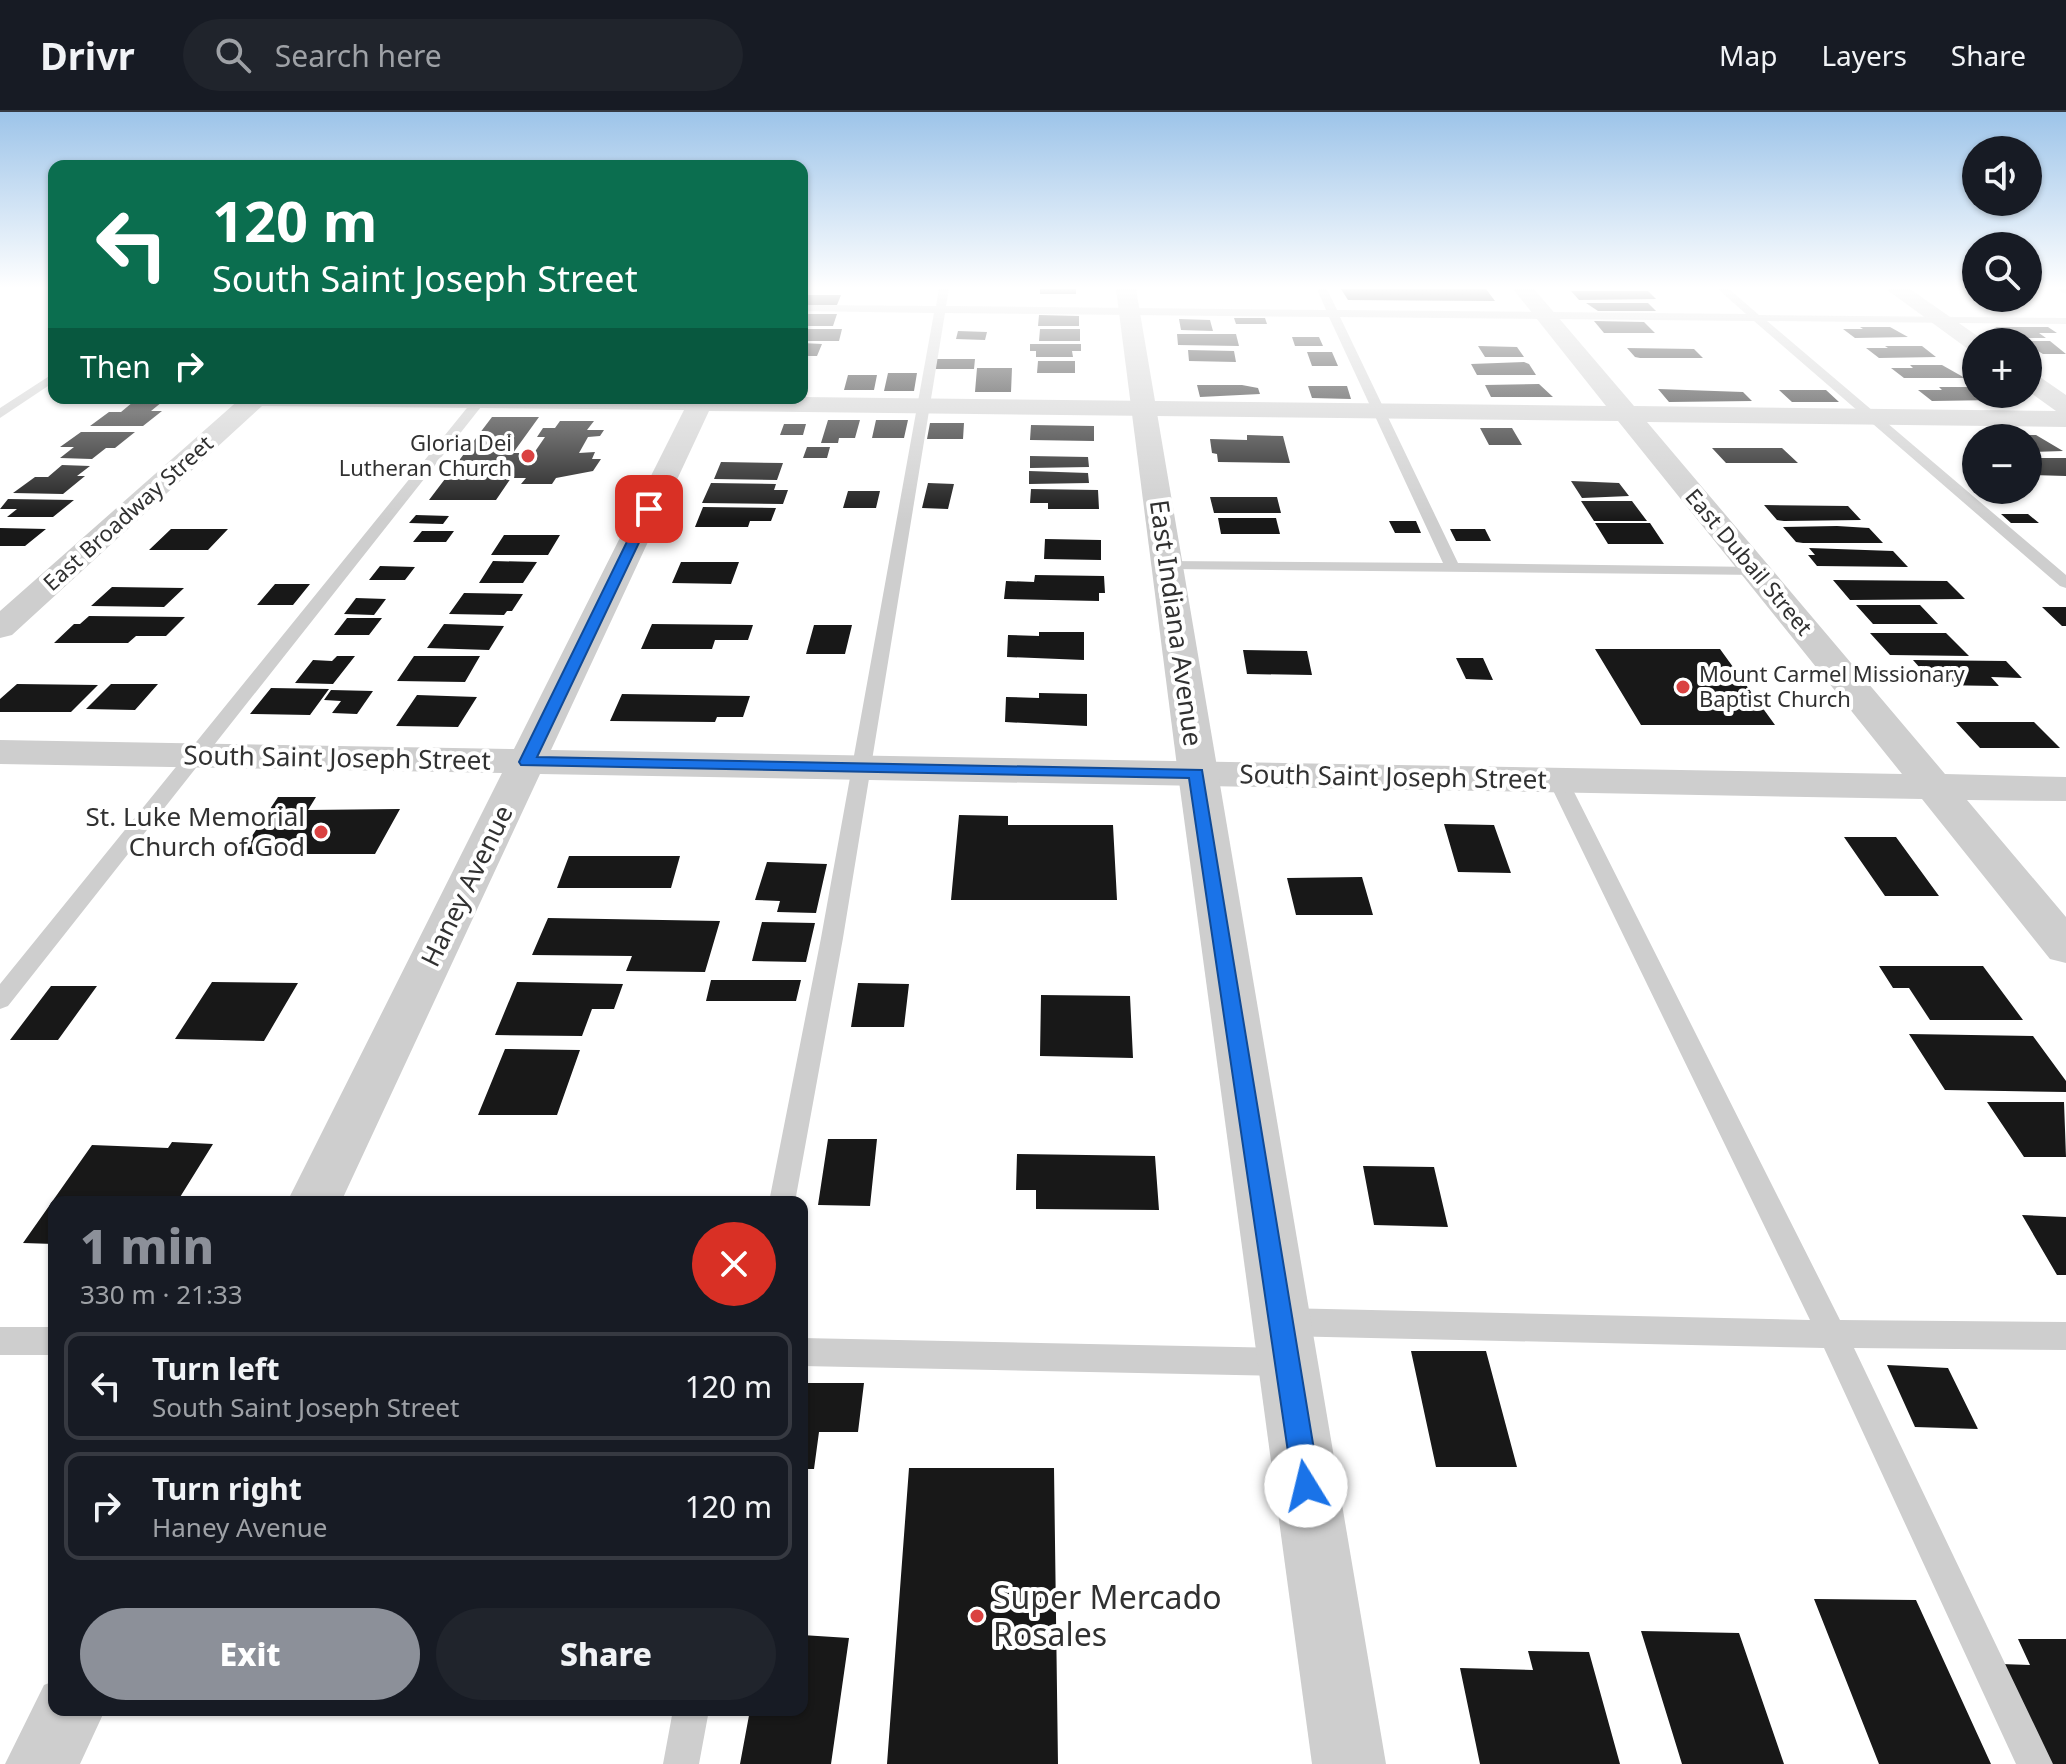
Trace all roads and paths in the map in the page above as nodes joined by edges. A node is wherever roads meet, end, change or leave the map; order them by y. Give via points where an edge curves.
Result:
1 (930, 366) edge
2 (1138, 366) edge
3 (1359, 366) edge
4 (1587, 366) edge
5 (1813, 366) edge
6 (48, 381) edge
7 (2042, 390) edge
8 (808, 403) edge
9 (249, 404) edge
10 (477, 404) edge
11 (701, 404) edge
12 (923, 406) junction
13 (2066, 407) edge
14 (1145, 409) junction
15 (1381, 411) junction
16 (0, 414) edge
17 (1627, 415) junction
18 (1872, 417) junction
19 (2066, 419) edge
20 (1168, 564) junction
21 (1452, 567) junction
22 (1757, 572) junction
23 (2066, 583) edge
24 (0, 628) edge
25 (0, 752) edge
26 (194, 756) junction
27 (527, 762) junction
28 (862, 768) junction
29 (1197, 774) junction
30 (1558, 780) junction
31 (1934, 787) junction
32 (2066, 789) edge
33 (2066, 947) edge
34 (0, 1000) edge
35 (317, 1196) edge
36 (783, 1196) edge
37 (1832, 1334) junction
38 (2066, 1336) edge
39 (0, 1341) edge
40 (48, 1341) edge
41 (1284, 1342) junction
42 (808, 1352) edge
43 (66, 1716) edge
44 (690, 1716) edge
45 (42, 1764) edge
46 (681, 1764) edge
47 (1349, 1764) edge
48 (2035, 1764) edge

1 - 12 lane
2 - 14 street, East Indiana Avenue
3 - 15 lane
4 - 17 street, East Dubail Street
5 - 18 lane
6 - 16 lane
7 - 13 street
8 - 12 street
9 - 24 street, East Broadway Street
10 - 26 lane
11 - 27 street, Haney Avenue
12 - 14 street
12 - 28 lane
14 - 15 street
14 - 20 street, East Indiana Avenue
15 - 17 street
15 - 21 lane
17 - 18 street
17 - 22 street, East Dubail Street
18 - 19 street
18 - 23 lane
20 - 21 lane
20 - 29 street, East Indiana Avenue
21 - 22 lane
22 - 31 street, East Dubail Street
25 - 26 street, South Saint Joseph Street
26 - 27 street, South Saint Joseph Street
26 - 34 lane
27 - 28 street, South Saint Joseph Street
27 - 35 street, Haney Avenue
28 - 29 street, South Saint Joseph Street
28 - 36 lane
29 - 30 street, South Saint Joseph Street
29 - 41 street, East Indiana Avenue
30 - 31 street, South Saint Joseph Street
30 - 37 lane
31 - 32 street, South Saint Joseph Street
31 - 33 street, East Dubail Street
37 - 38 lane
37 - 41 lane
37 - 48 lane
39 - 40 lane
41 - 42 lane
41 - 47 street, East Indiana Avenue
43 - 45 street
44 - 46 lane

